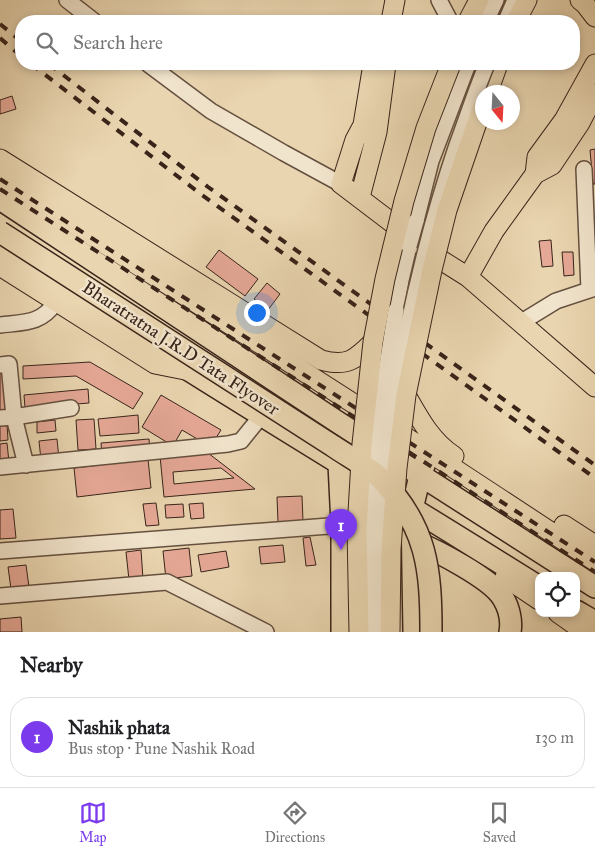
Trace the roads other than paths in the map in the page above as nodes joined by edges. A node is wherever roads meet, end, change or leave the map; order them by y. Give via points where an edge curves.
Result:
1 (67, 0) edge
2 (382, 0) edge
3 (395, 0) edge
4 (479, 0) edge
5 (496, 0) edge
6 (515, 0) edge
7 (527, 0) edge
8 (580, 0) edge
9 (86, 15) edge
10 (380, 15) edge
11 (392, 15) edge
12 (471, 15) edge
13 (489, 15) edge
14 (509, 15) edge
15 (519, 15) edge
16 (595, 17) edge
17 (595, 64) edge
18 (156, 70) edge
19 (372, 70) edge
20 (385, 70) edge
21 (450, 70) edge
22 (466, 70) edge
23 (475, 70) edge
24 (485, 70) edge
25 (496, 70) edge
26 (480, 85) edge
27 (490, 85) edge
28 (595, 94) edge
29 (475, 128) edge
30 (483, 130) edge
31 (0, 159) edge
32 (584, 169) dead end
33 (535, 174) junction
34 (0, 177) edge
35 (341, 184) junction
36 (360, 197) junction
37 (0, 199) edge
38 (0, 232) edge
39 (0, 248) edge
40 (441, 260) junction
41 (0, 266) edge
42 (468, 277) junction
43 (592, 289) edge
44 (56, 302) junction
45 (520, 323) junction
46 (0, 325) edge
47 (373, 342) junction
48 (0, 365) edge
49 (194, 372) junction
50 (595, 387) edge
51 (406, 395) junction
52 (71, 408) dead end
53 (262, 415) junction
54 (7, 417) edge
55 (429, 452) junction
56 (339, 464) junction
57 (26, 465) junction
58 (0, 467) edge
59 (418, 481) junction
60 (389, 494) junction
61 (412, 508) junction
62 (438, 524) junction
63 (342, 525) junction
64 (414, 541) junction
65 (595, 545) edge
66 (0, 551) edge
67 (440, 552) junction
68 (595, 561) edge
69 (535, 585) edge
70 (595, 587) edge
71 (0, 596) edge
72 (535, 597) edge
73 (580, 613) edge
74 (564, 617) edge
75 (595, 622) edge
76 (266, 632) edge
77 (342, 632) edge
78 (359, 632) edge
79 (368, 632) edge
80 (380, 632) edge
81 (390, 632) edge
82 (414, 632) edge
83 (431, 632) edge
84 (510, 632) edge
85 (585, 632) edge

1 - 9 street
2 - 10 main road
3 - 11 main road
4 - 12 main road
5 - 13 street
6 - 14 street
7 - 15 main road
8 - 16 main road
17 - 33 main road via 564,120 537,157
18 - 35 street via 211,111
19 - 35 main road via 363,125
20 - 36 main road via 377,132
21 - 47 main road, bridge via 426,128 404,201
22 - 79 street, bridge via 431,161 400,280 380,404 373,478
23 - 26 street
24 - 80 street, bridge via 446,178 409,320 393,411 386,482 380,556
25 - 27 main road
28 - 33 main road via 552,165
29 - 51 main road, bridge via 447,210
30 - 40 street
31 - 47 main road via 321,360 333,363 351,360
32 - 43 street
33 - 42 main road via 494,231
34 - 55 main road
35 - 36 main road
36 - 40 main road
37 - 59 highway
38 - 83 highway, Bharatratna J.R.D Tata Flyover, bridge via 379,477 417,530 426,557 431,591
39 - 49 highway
40 - 42 main road
41 - 44 main road
42 - 45 main road
43 - 45 street via 556,302
44 - 46 street via 49,312 33,321
44 - 49 main road via 155,364
45 - 50 main road
47 - 78 main road, bridge via 356,529
48 - 54 street via 9,364
49 - 53 highway
51 - 65 main road via 429,434 446,450
51 - 81 main road, bridge via 392,540
52 - 54 street
53 - 56 highway
53 - 57 street via 241,441 228,444
54 - 57 street
55 - 59 highway
55 - 68 main road
56 - 60 highway
56 - 63 highway
57 - 58 street
59 - 60 highway
59 - 61 highway
59 - 70 highway via 443,490
60 - 61 highway
60 - 63 highway via 364,507
61 - 62 highway
61 - 64 highway
62 - 67 highway
62 - 69 highway
62 - 72 main road via 481,560
63 - 66 street
63 - 77 highway
64 - 67 highway
64 - 82 highway
67 - 84 highway via 488,583 502,597 509,614
71 - 76 street via 167,582
73 - 75 highway
74 - 85 main road

